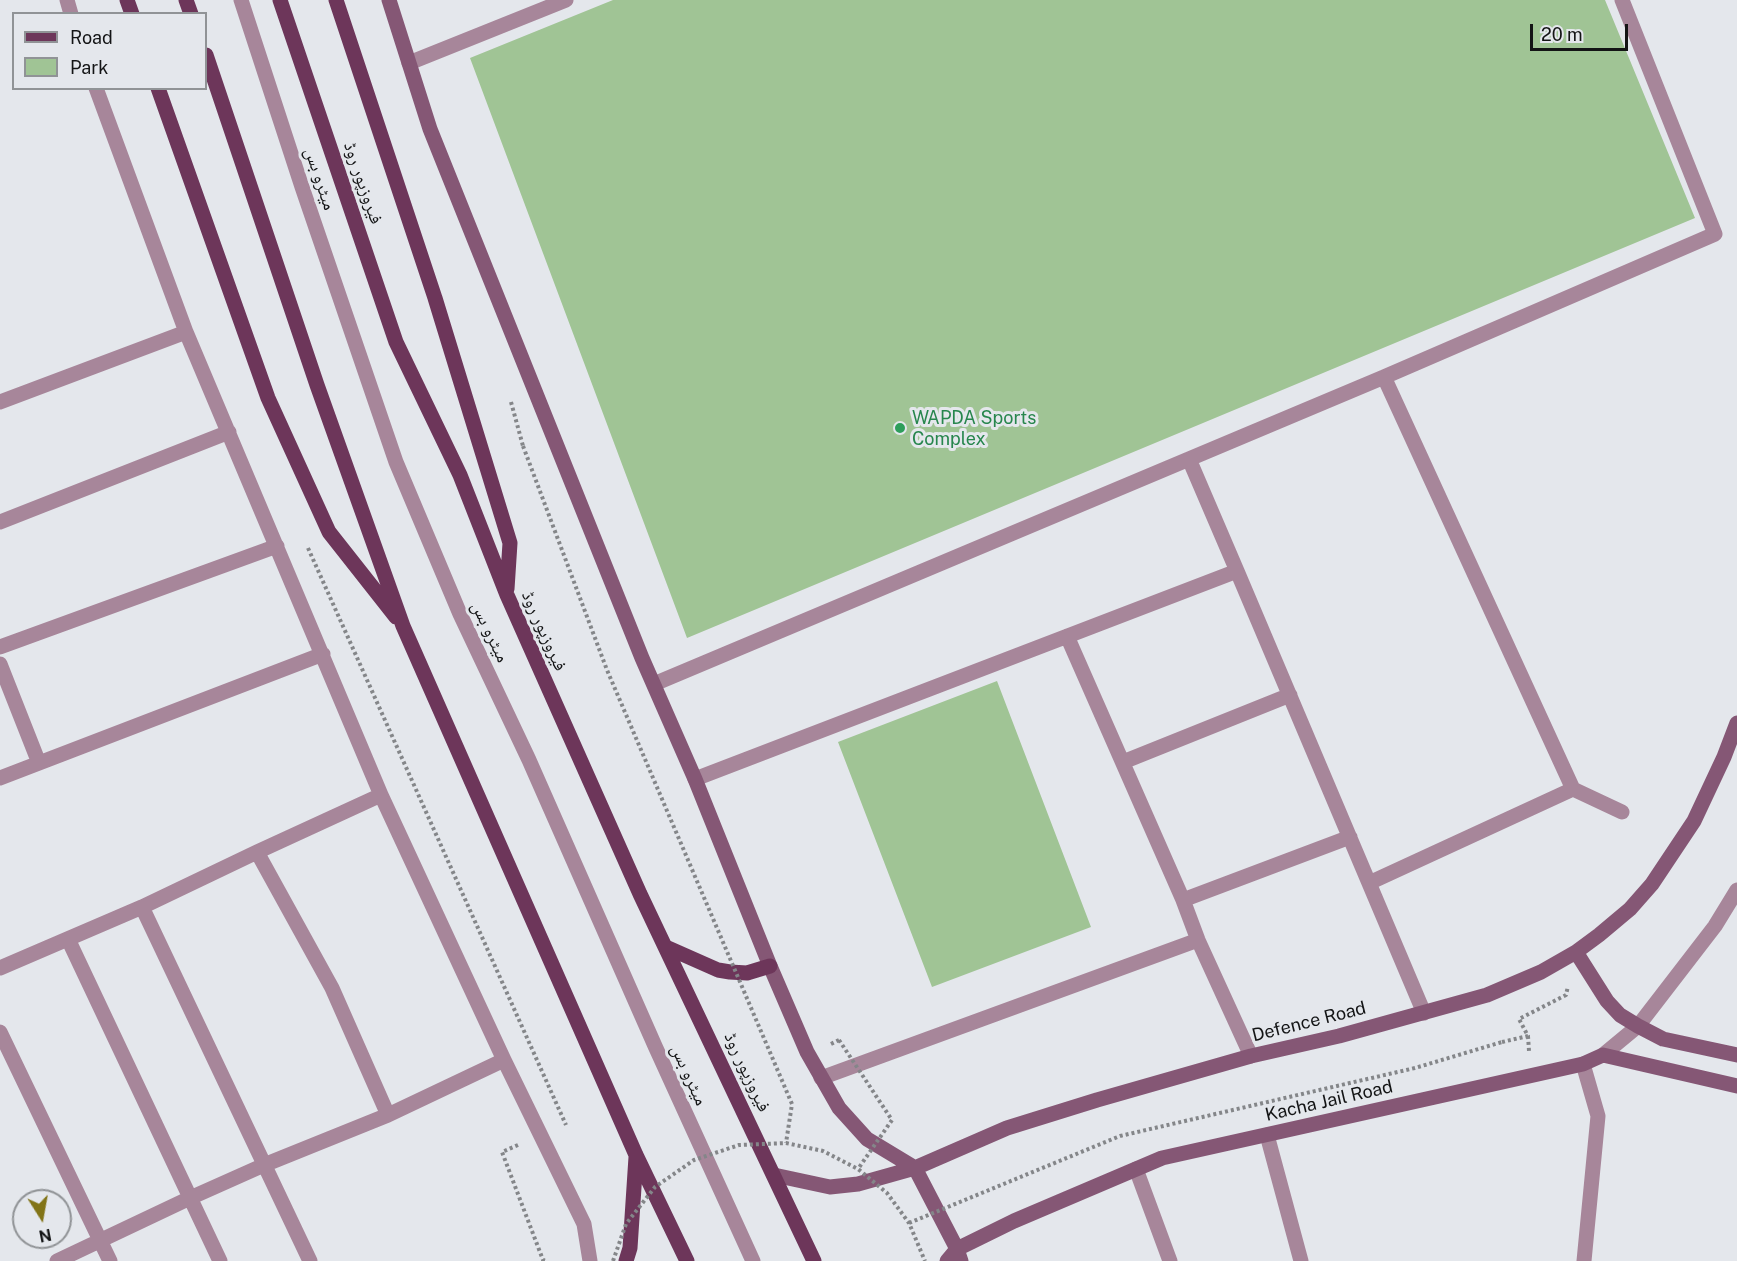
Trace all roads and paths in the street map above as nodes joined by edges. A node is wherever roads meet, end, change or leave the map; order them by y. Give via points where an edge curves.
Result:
1 (241, 0) edge
2 (280, 0) edge
3 (336, 0) edge
4 (389, 0) edge
5 (566, 0) edge
6 (1622, 0) edge
7 (207, 58) edge
8 (409, 63) junction
9 (97, 90) edge
10 (159, 90) edge
11 (186, 332) junction
12 (1384, 377) junction
13 (0, 402) edge
14 (229, 432) junction
15 (523, 446) dead end
16 (1189, 459) junction
17 (0, 522) edge
18 (305, 540) dead end
19 (277, 546) junction
20 (1237, 571) junction
21 (507, 596) junction
22 (403, 626) junction
23 (1068, 636) junction
24 (0, 647) edge
25 (323, 654) junction
26 (0, 664) edge
27 (654, 684) junction
28 (1290, 695) junction
29 (1737, 723) edge
30 (1123, 762) junction
31 (39, 763) junction
32 (0, 778) edge
33 (695, 779) junction
34 (1574, 789) junction
35 (381, 795) junction
36 (1622, 812) dead end
37 (1350, 837) junction
38 (257, 852) junction
39 (1369, 883) junction
40 (1737, 890) edge
41 (1183, 900) junction
42 (142, 907) junction
43 (68, 939) junction
44 (1198, 940) junction
45 (666, 947) junction
46 (1576, 952) junction
47 (770, 966) junction
48 (0, 968) edge
49 (1424, 1013) junction
50 (1638, 1026) junction
51 (0, 1032) edge
52 (839, 1040) dead end
53 (1603, 1055) junction
54 (1737, 1055) edge
55 (1251, 1056) junction
56 (504, 1060) junction
57 (1583, 1064) junction
58 (821, 1078) junction
59 (1737, 1086) edge
60 (388, 1115) junction
61 (568, 1131) dead end
62 (1268, 1135) junction
63 (786, 1143) junction
64 (502, 1152) dead end
65 (636, 1155) junction
66 (264, 1165) junction
67 (915, 1168) junction
68 (858, 1169) junction
69 (1136, 1169) junction
70 (774, 1175) junction
71 (190, 1198) junction
72 (619, 1217) dead end
73 (909, 1223) junction
74 (626, 1224) junction
75 (101, 1241) junction
76 (955, 1257) edge
77 (57, 1261) edge
78 (110, 1261) edge
79 (220, 1261) edge
80 (310, 1261) edge
81 (546, 1261) edge
82 (590, 1261) edge
83 (613, 1261) edge
84 (626, 1261) edge
85 (687, 1261) edge
86 (753, 1261) edge
87 (814, 1261) edge
88 (925, 1261) edge
89 (1170, 1261) edge
90 (1301, 1261) edge
91 (1584, 1261) edge

1 - 86 street, میٹرو بس via 396,462 460,614
2 - 21 main road, فیروزپور روڈ via 396,342 460,474
3 - 21 main road via 435,298 510,543
4 - 8 main road
5 - 8 street
6 - 12 street via 1715,234
7 - 22 main road
8 - 27 main road via 434,139
9 - 11 street
10 - 22 main road via 268,398 330,532
11 - 13 street
11 - 14 street
12 - 16 street
12 - 34 street
14 - 17 street
14 - 19 street
15 - 63 path, bridge via 607,670 792,1104
16 - 20 street
16 - 27 street
18 - 61 path
19 - 24 street
19 - 25 street
20 - 23 street
20 - 28 street
21 - 45 main road, فیروزپور روڈ
22 - 65 main road
23 - 30 street
23 - 33 street
25 - 31 street
25 - 35 street
26 - 31 street
27 - 33 main road
28 - 30 street
28 - 37 street
29 - 46 main road, Defence Road via 1694,820 1652,884 1630,909
30 - 41 street
31 - 32 street
33 - 47 main road
34 - 36 street
34 - 39 street
35 - 38 street
35 - 56 street
37 - 39 street
37 - 41 street
38 - 42 street
38 - 60 street via 332,988
39 - 49 street
40 - 50 street via 1715,926
41 - 44 street
42 - 43 street
42 - 66 street
43 - 48 street
43 - 71 street
44 - 55 street
44 - 58 street
45 - 47 main road via 718,970 747,973
45 - 70 main road, فیروزپور روڈ
46 - 49 main road, Defence Road via 1487,995
46 - 50 main road via 1607,1001
46 - 73 path, bridge via 1566,995 1519,1019 1528,1036 1415,1068 1120,1136
47 - 58 main road
49 - 55 main road, Defence Road
50 - 53 street
50 - 54 main road via 1663,1039
51 - 75 street
52 - 68 path, bridge via 892,1120
53 - 57 main road, Kacha Jail Road
53 - 59 main road
55 - 67 main road, Defence Road via 1007,1128
56 - 60 street
56 - 82 street via 584,1224
57 - 62 main road, Kacha Jail Road
57 - 91 street via 1598,1116
58 - 67 main road via 839,1108 867,1138
60 - 66 street
62 - 69 main road, Kacha Jail Road via 1162,1158
62 - 90 street
63 - 68 path, bridge via 824,1151
63 - 74 path, bridge via 739,1145 693,1160 655,1187
64 - 81 path
65 - 84 main road
65 - 85 main road
66 - 71 street
66 - 80 street
67 - 70 main road, Defence Road via 858,1184 830,1187
67 - 76 main road
68 - 73 path, bridge via 887,1193
69 - 76 main road, Kacha Jail Road via 1014,1221
69 - 89 street
70 - 87 main road, فیروزپور روڈ
71 - 75 street
71 - 79 street
72 - 74 path
73 - 88 path, bridge
74 - 83 path, bridge
75 - 77 street
75 - 78 street

